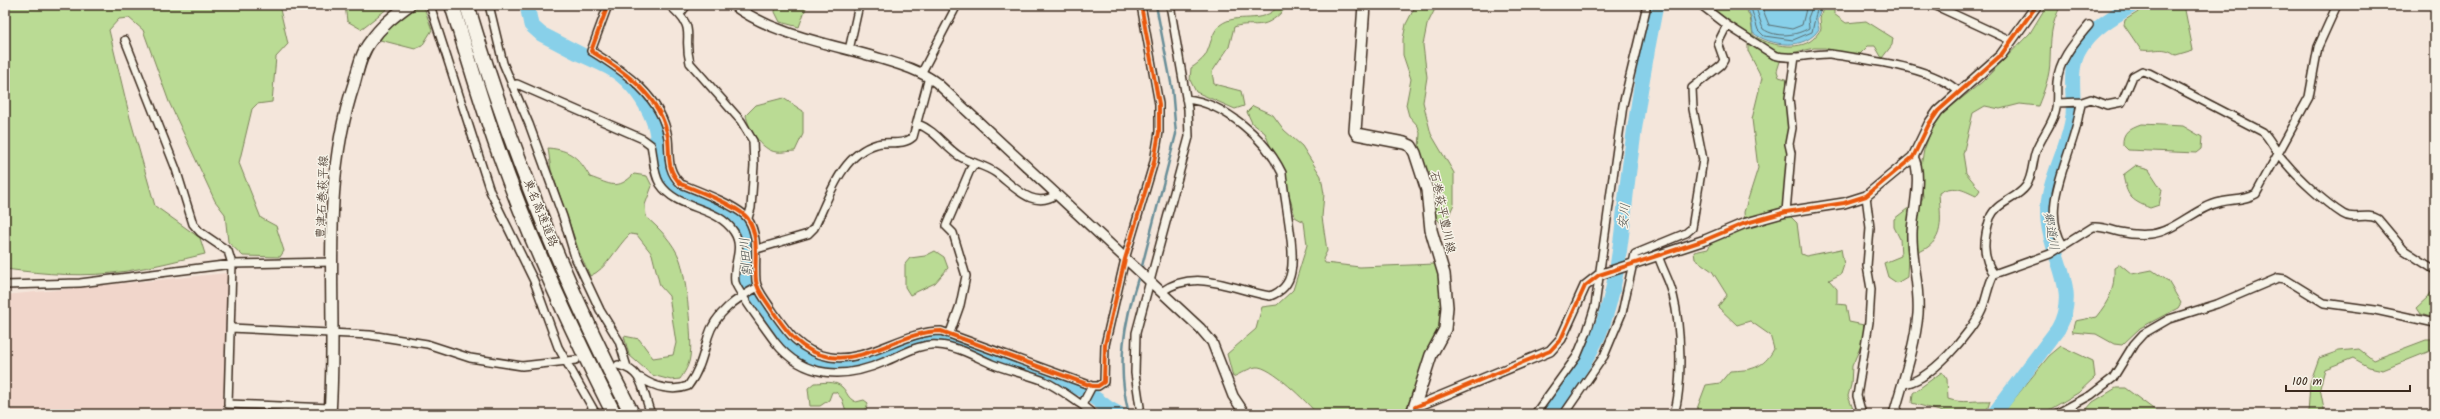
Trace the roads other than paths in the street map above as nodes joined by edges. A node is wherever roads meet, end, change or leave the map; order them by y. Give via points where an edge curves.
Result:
1 (409, 5) edge
2 (430, 5) edge
3 (452, 5) edge
4 (467, 5) edge
5 (488, 5) edge
6 (608, 5) edge
7 (669, 5) edge
8 (687, 5) edge
9 (733, 5) edge
10 (859, 5) edge
11 (956, 5) edge
12 (1141, 5) edge
13 (1170, 5) edge
14 (1364, 5) edge
15 (1647, 5) edge
16 (1701, 5) edge
17 (1934, 5) edge
18 (2037, 5) edge
19 (2337, 5) edge
20 (680, 14) junction
21 (1727, 25) junction
22 (2089, 25) dead end
23 (125, 40) dead end
24 (2012, 42) junction
25 (849, 50) junction
26 (1796, 57) junction
27 (925, 74) junction
28 (512, 85) junction
29 (1959, 92) junction
30 (1186, 99) junction
31 (2079, 102) junction
32 (2057, 103) junction
33 (918, 124) junction
34 (2277, 152) junction
35 (1913, 157) junction
36 (975, 163) junction
37 (1057, 194) junction
38 (1866, 196) junction
39 (1786, 212) junction
40 (748, 218) junction
41 (2062, 246) junction
42 (757, 249) junction
43 (1658, 255) junction
44 (1126, 260) junction
45 (333, 262) junction
46 (232, 264) junction
47 (1630, 265) junction
48 (2435, 270) edge
49 (1601, 274) junction
50 (1994, 274) junction
51 (1150, 281) junction
52 (5, 285) edge
53 (756, 288) junction
54 (1161, 292) junction
55 (745, 295) junction
56 (2435, 323) edge
57 (231, 328) junction
58 (332, 333) junction
59 (950, 333) junction
60 (576, 360) dead end
61 (565, 361) junction
62 (618, 365) dead end
63 (627, 367) junction
64 (641, 378) junction
65 (1902, 384) junction
66 (1091, 388) junction
67 (1083, 404) junction
68 (330, 411) edge
69 (1414, 411) edge
70 (596, 414) edge
71 (614, 414) edge
72 (632, 414) edge
73 (651, 414) edge
74 (1093, 414) edge
75 (1141, 414) edge
76 (1245, 414) edge
77 (1535, 414) edge
78 (1564, 414) edge
79 (1674, 414) edge
80 (1862, 414) edge
81 (1894, 414) edge
82 (2056, 414) edge

1 - 45 main road, 豊津石巻萩平線 via 384,24 369,43 346,107 334,177
2 - 61 street via 484,177 534,281
3 - 71 highway, 東名高速道路 via 516,198 554,287
4 - 72 highway, 東名高速道路 via 504,119 538,209 582,311
5 - 28 street via 502,63
6 - 40 street via 591,51 632,78 655,107 668,138 669,162 681,184 724,202
7 - 20 street
8 - 20 street
9 - 25 street via 747,15 789,35
10 - 25 street
11 - 27 street
12 - 44 street via 1159,104 1159,132 1154,162
13 - 30 street
14 - 69 main road, 石巻萩平豊川線 via 1354,131 1357,134 1404,142 1411,146 1427,190 1431,230 1446,284 1445,329 1431,355
15 - 49 street via 1623,105
16 - 21 street
17 - 24 street
18 - 24 street
19 - 34 street via 2318,47 2309,97
20 - 40 street via 689,29 690,64 741,121 753,141 754,165
21 - 26 street via 1774,55 1783,58
21 - 47 street via 1718,43 1724,60 1692,88 1693,109 1703,160 1692,228 1686,233 1635,254
22 - 32 street via 2069,49 2058,70
23 - 46 street via 176,169 193,224 200,232 228,251
24 - 29 street via 1996,60
25 - 27 street
26 - 29 street via 1830,54 1907,68 1925,74
26 - 39 street via 1788,98 1792,128
27 - 33 street
27 - 37 street
28 - 55 street via 517,84 643,139 651,146 660,184 678,200 719,216 735,233 740,252 735,279
28 - 63 street via 563,217 575,256 600,310 619,341
29 - 35 street via 1928,124
30 - 51 street via 1190,137
30 - 54 street via 1229,115 1267,146 1277,162 1282,173 1292,256 1291,272 1285,286 1270,296 1211,280 1180,283
31 - 32 street
31 - 34 street via 2091,99 2107,105 2116,105 2122,102 2133,76 2142,71 2150,73 2263,132
31 - 41 street via 2076,129 2055,198 2054,220
32 - 50 street via 2055,114 2036,151 2026,186 1997,207 1990,219 1984,250
33 - 36 street via 937,135 959,156
33 - 42 street via 909,140 881,143 858,152 838,178 814,228 808,234
34 - 41 street via 2256,194 2247,199 2209,206 2174,226 2151,234 2093,227
34 - 48 street via 2300,178 2341,213 2355,217 2372,216 2378,219 2404,250
35 - 38 street
35 - 65 street via 1917,177 1912,248 1918,313 1916,331
36 - 37 street via 995,171 1029,199 1053,197
36 - 59 street via 946,226 953,233 966,276 960,305
37 - 44 street
38 - 39 street via 1844,203
38 - 80 street via 1870,228 1867,266 1871,289 1869,322 1857,396
39 - 43 street via 1743,224 1705,240
40 - 42 street via 754,231
41 - 50 street via 2050,254
42 - 53 street
43 - 47 street
43 - 79 street via 1671,288 1678,316 1678,388
44 - 51 street
44 - 66 street via 1105,345 1104,382
45 - 46 street
45 - 58 main road, 豊津石巻萩平線
46 - 52 street via 80,283
46 - 57 street
47 - 49 street
47 - 78 street via 1622,313 1604,356
49 - 69 street via 1585,286 1561,339 1550,351
49 - 77 street via 1595,306 1577,356
50 - 65 street via 1982,310 1961,340 1940,362 1915,381
51 - 54 street
51 - 75 street via 1136,333 1135,372
53 - 55 street
53 - 59 street via 792,338 805,349 818,354 849,357 916,334 934,331
54 - 76 street via 1212,342 1233,396
55 - 64 street via 730,304 715,322 708,336 702,362 688,386 676,389 651,385
55 - 67 street via 786,352 816,371 850,374 917,348 938,345 1045,381
56 - 82 street via 2375,310 2324,303 2285,279 2274,279 2217,304 2169,319 2143,334 2113,378
57 - 58 street
57 - 68 street via 228,404
58 - 61 street via 370,335 427,344 470,358 522,366
58 - 68 main road, 豊津石巻萩平線
59 - 66 street
60 - 61 street
61 - 70 street
62 - 63 street
63 - 64 street
64 - 73 street
65 - 81 street
66 - 67 street
67 - 74 street

